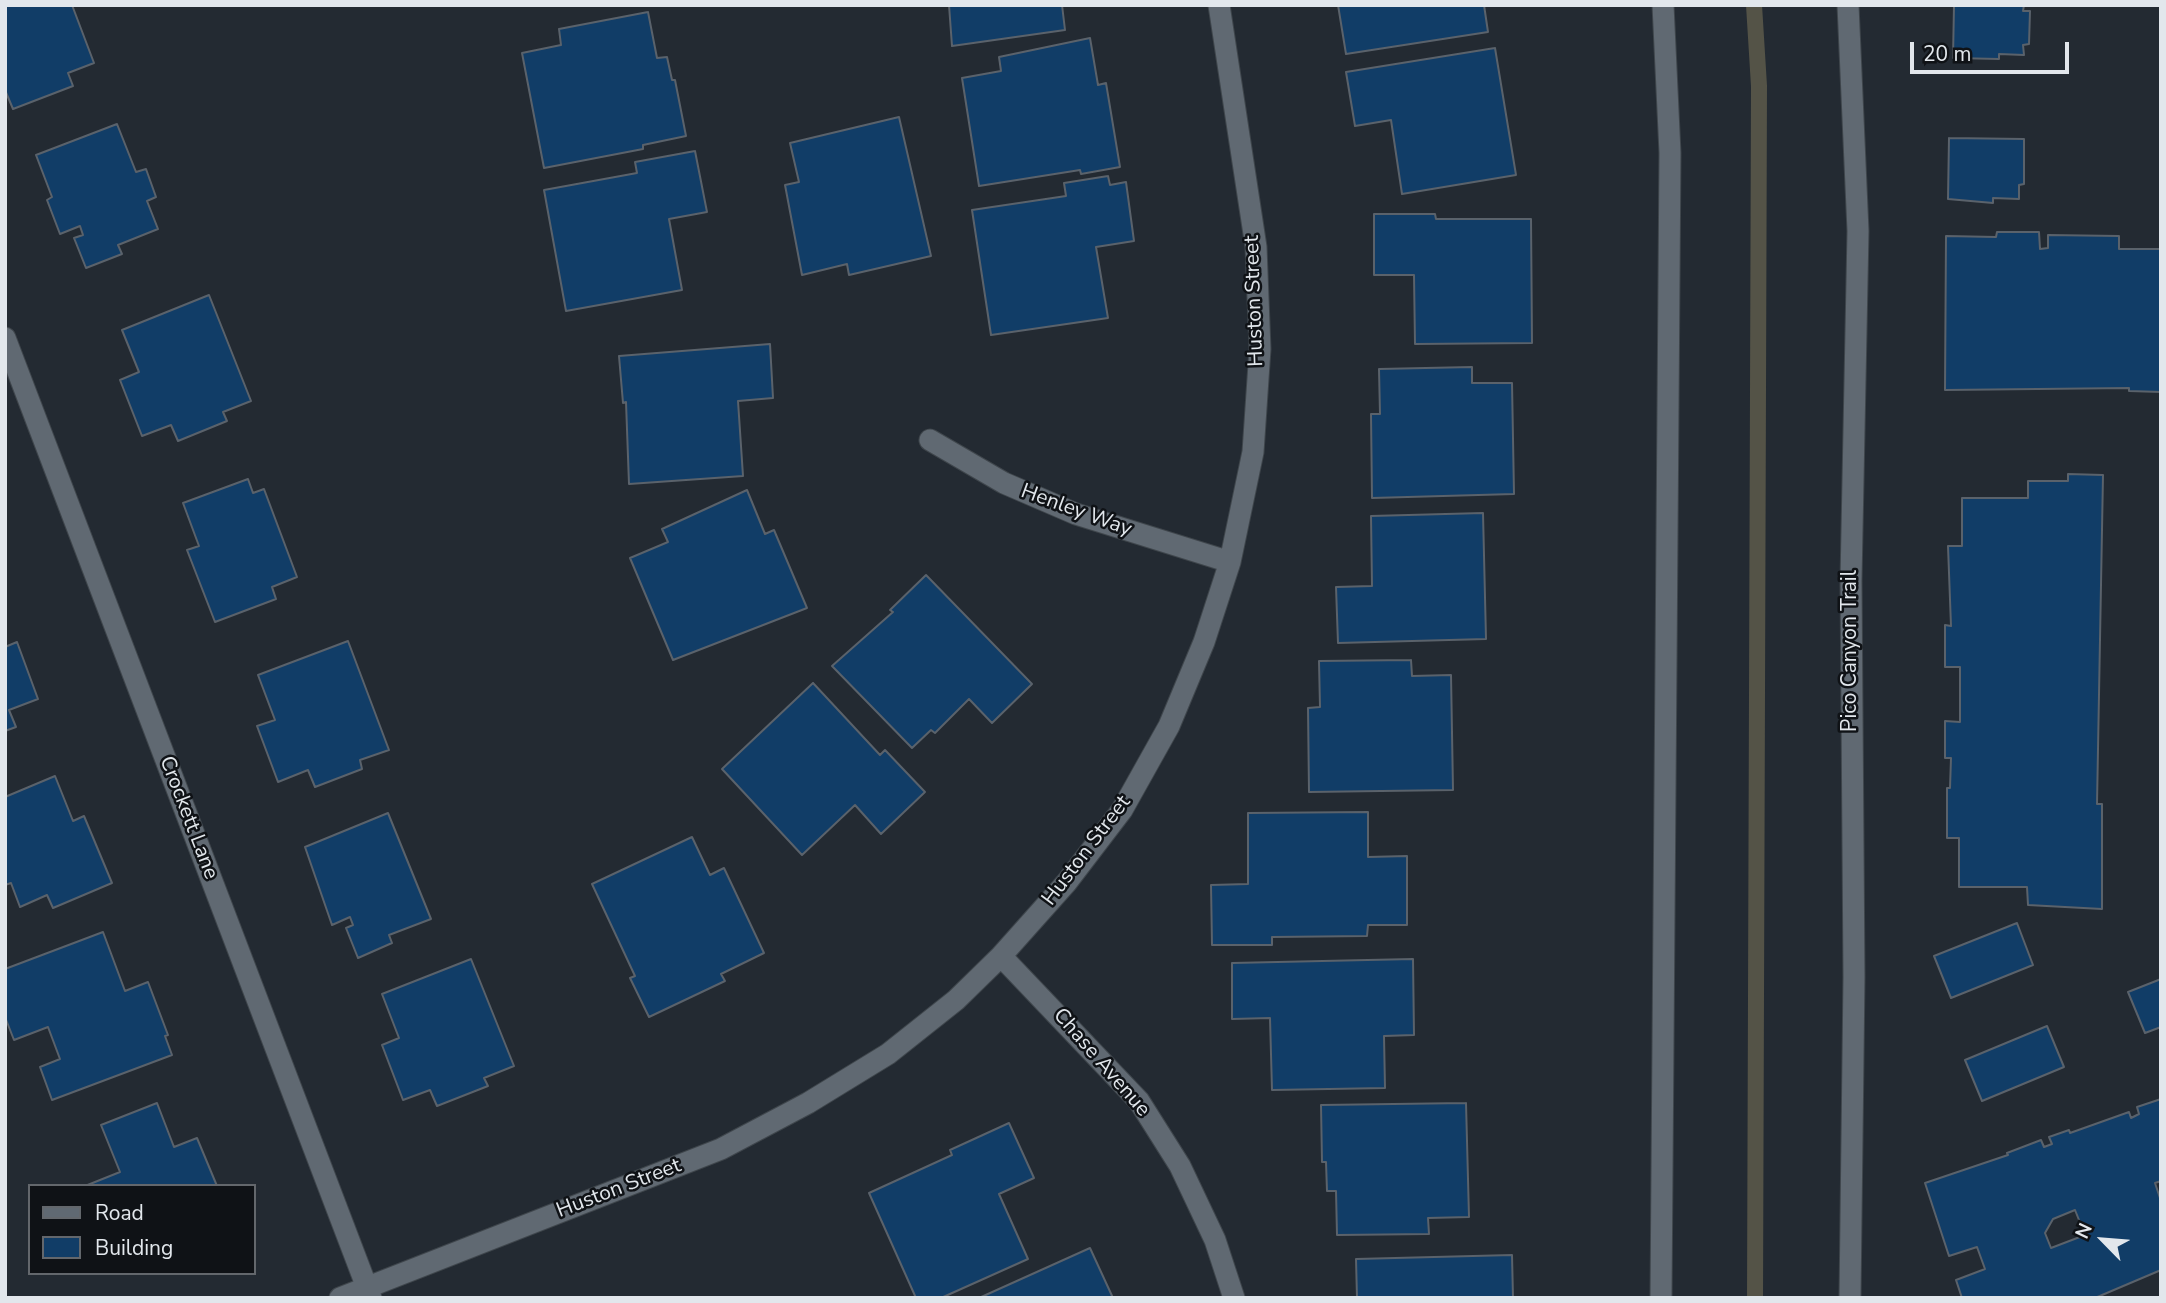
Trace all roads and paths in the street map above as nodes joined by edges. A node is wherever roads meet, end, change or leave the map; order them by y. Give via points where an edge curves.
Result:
1 (1219, 5) edge
2 (1663, 5) edge
3 (1848, 5) edge
4 (5, 338) edge
5 (930, 440) dead end
6 (1230, 562) junction
7 (1001, 956) junction
8 (369, 1293) edge
9 (340, 1298) edge
10 (1234, 1298) edge
11 (1661, 1298) edge
12 (1850, 1298) edge

1 - 6 street, Huston Street via 1256,247 1260,349 1253,452
2 - 11 street via 1670,153
3 - 12 street, Pico Canyon Trail via 1858,231 1851,580 1854,977
4 - 8 street, Crockett Lane
5 - 6 street, Henley Way via 1004,484 1076,514
6 - 7 street, Huston Street via 1204,642 1169,726 1122,810 1067,882
7 - 8 street, Huston Street via 956,1000 888,1054 808,1103 721,1149
7 - 10 street, Chase Avenue via 1139,1101 1180,1166 1215,1240
8 - 9 street, Huston Street

